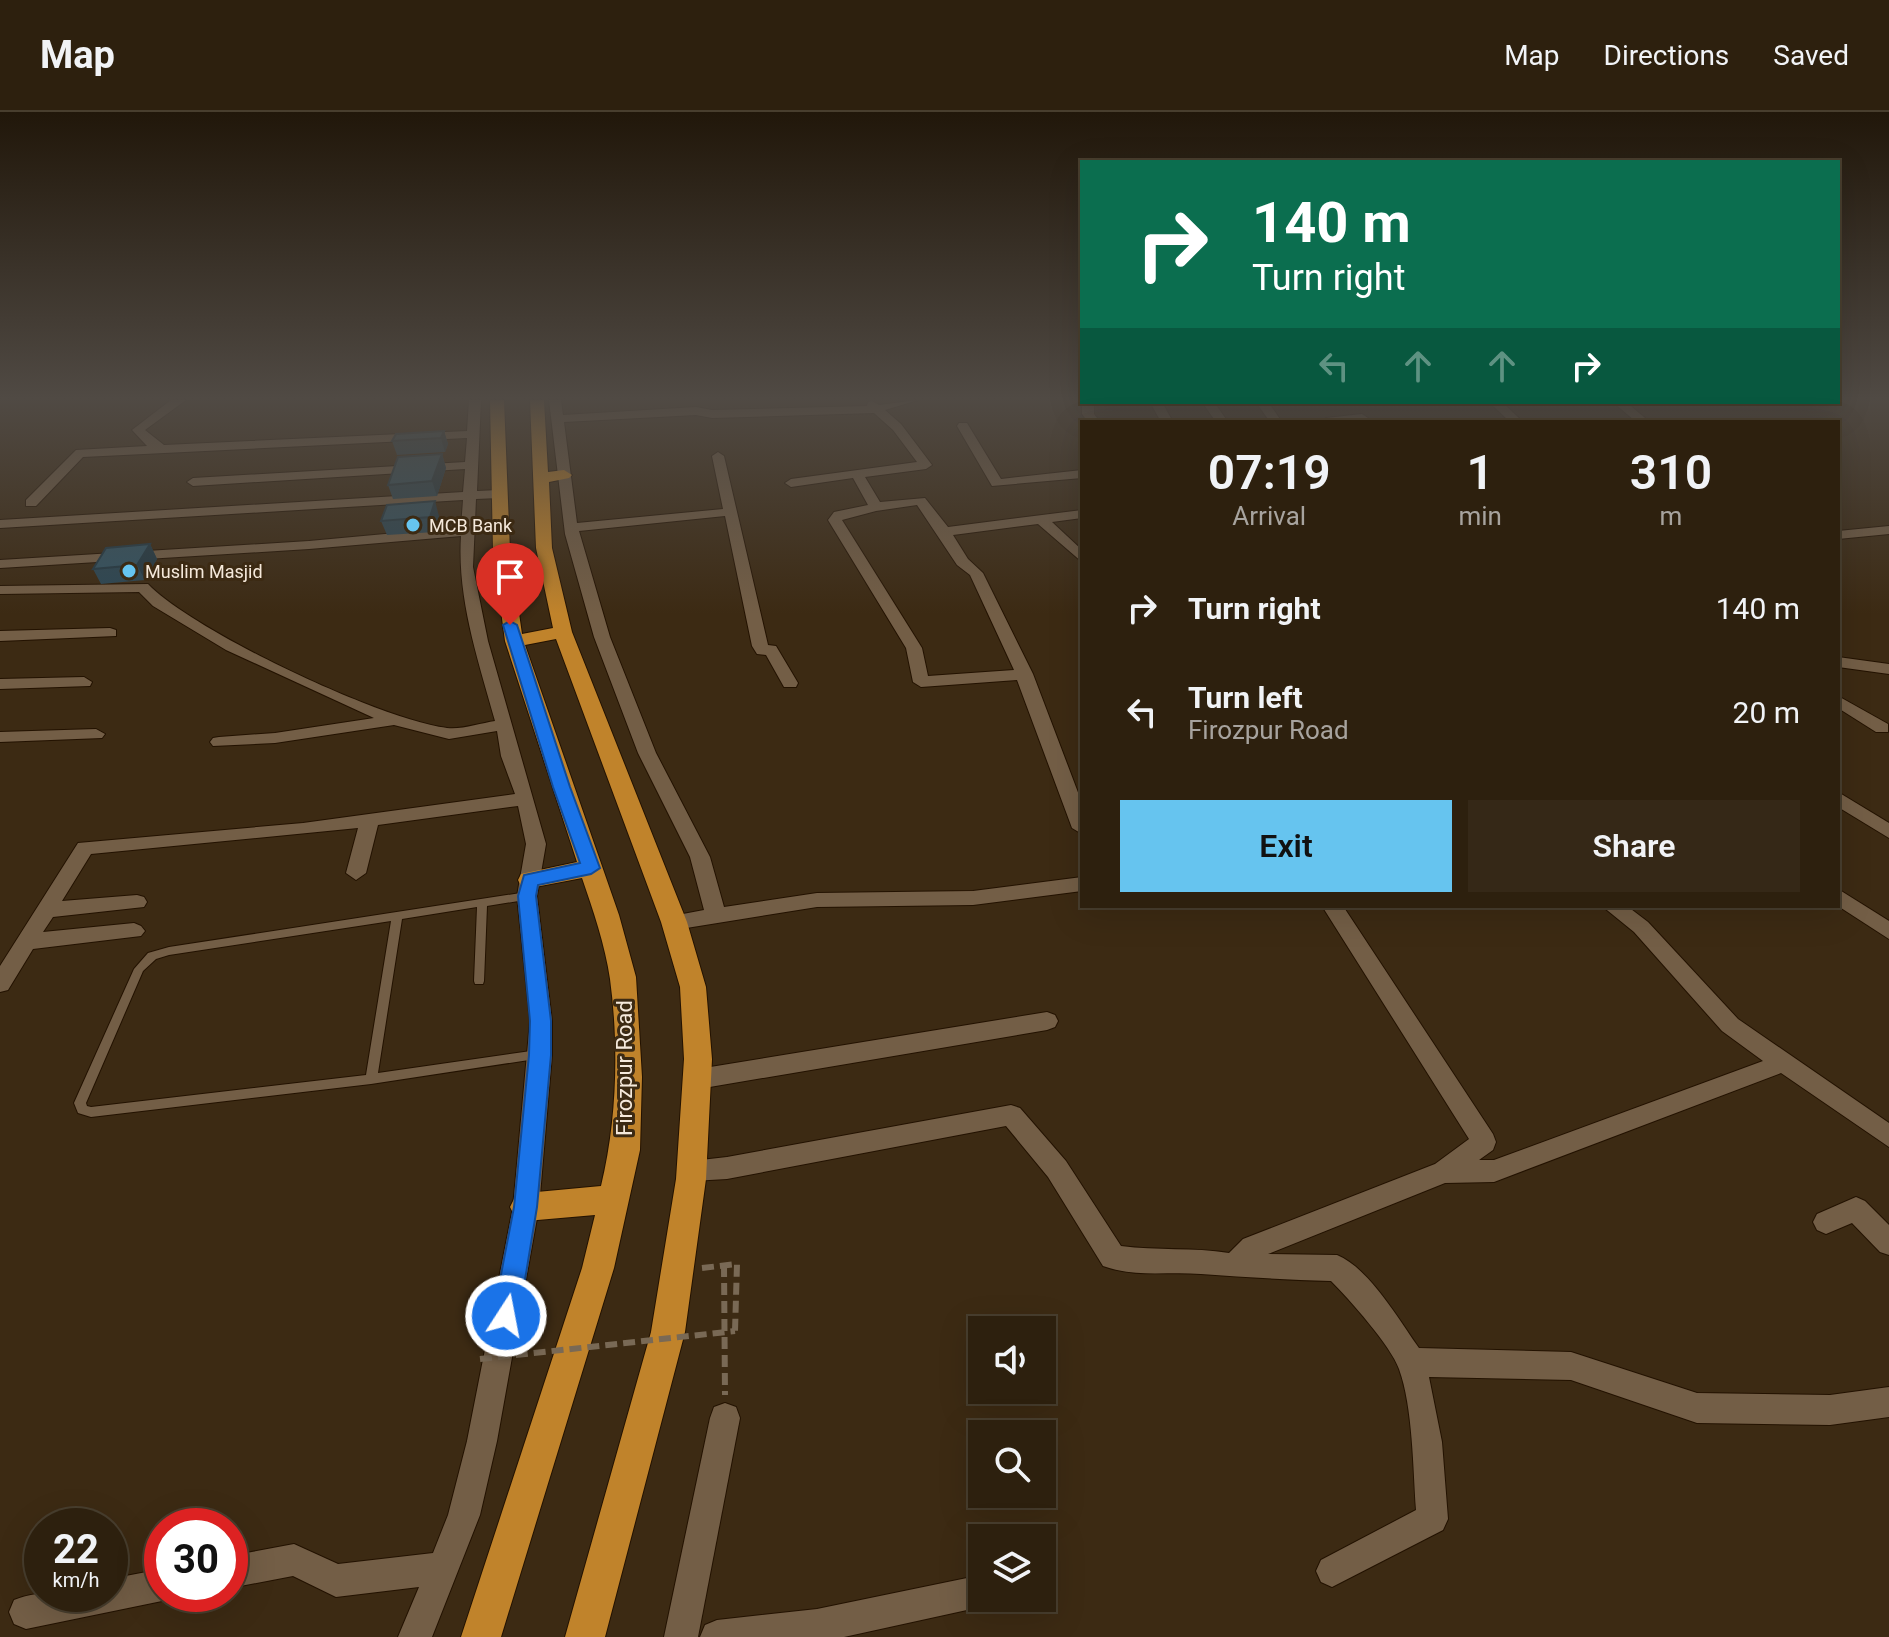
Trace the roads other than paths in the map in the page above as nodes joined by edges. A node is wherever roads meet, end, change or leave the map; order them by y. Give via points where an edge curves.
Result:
1 (62, 471) edge
2 (370, 471) edge
3 (471, 471) edge
4 (499, 471) edge
5 (552, 471) edge
6 (721, 471) edge
7 (879, 471) edge
8 (990, 471) edge
9 (857, 474) junction
10 (1080, 474) edge
11 (552, 476) junction
12 (193, 482) dead end
13 (791, 483) dead end
14 (499, 494) junction
15 (469, 496) junction
16 (31, 503) dead end
17 (876, 507) junction
18 (729, 512) junction
19 (1080, 514) edge
20 (1042, 520) junction
21 (0, 524) edge
22 (571, 528) junction
23 (1889, 530) edge
24 (467, 531) junction
25 (944, 532) junction
26 (1840, 535) edge
27 (1080, 554) edge
28 (0, 564) edge
29 (0, 590) edge
30 (18, 590) junction
31 (0, 606) edge
32 (563, 632) junction
33 (110, 633) dead end
34 (0, 636) edge
35 (514, 641) junction
36 (1840, 662) edge
37 (1889, 669) edge
38 (1025, 674) junction
39 (84, 682) dead end
40 (790, 683) dead end
41 (0, 684) edge
42 (1840, 702) edge
43 (394, 720) junction
44 (505, 724) junction
45 (1882, 728) dead end
46 (96, 734) dead end
47 (0, 737) edge
48 (219, 742) dead end
49 (526, 799) junction
50 (1840, 799) edge
51 (370, 820) junction
52 (1080, 823) edge
53 (1889, 832) edge
54 (591, 868) junction
55 (356, 873) dead end
56 (1080, 884) edge
57 (528, 888) junction
58 (1840, 897) edge
59 (137, 902) dead end
60 (482, 902) junction
61 (1333, 908) edge
62 (1615, 908) edge
63 (46, 910) junction
64 (397, 915) junction
65 (716, 916) junction
66 (674, 922) junction
67 (134, 931) dead end
68 (1889, 931) edge
69 (26, 942) junction
70 (479, 981) dead end
71 (0, 984) edge
72 (1047, 1021) dead end
73 (540, 1055) junction
74 (1783, 1063) junction
75 (371, 1079) junction
76 (698, 1079) junction
77 (1889, 1136) edge
78 (692, 1170) junction
79 (1444, 1172) junction
80 (615, 1199) junction
81 (526, 1207) junction
82 (1826, 1222) dead end
83 (1889, 1243) edge
84 (1234, 1266) junction
85 (1412, 1362) junction
86 (1889, 1402) edge
87 (725, 1418) road end
88 (440, 1568) junction
89 (248, 1569) edge
90 (1332, 1571) dead end
91 (967, 1594) dead end
92 (415, 1637) edge
93 (481, 1637) edge
94 (585, 1637) edge
95 (681, 1637) edge
96 (717, 1637) edge

1 - 16 street
2 - 12 street
3 - 15 street
4 - 14 highway, Firozpur Road
5 - 11 highway
6 - 18 street
7 - 9 street
8 - 10 street via 997,483
9 - 13 street
9 - 17 street
11 - 22 street
11 - 32 highway via 544,548
14 - 15 street
14 - 35 highway, Firozpur Road via 499,544
15 - 21 street
15 - 24 street
17 - 25 street via 920,501
17 - 38 street via 835,520 914,648 921,682
18 - 22 street
18 - 40 street via 760,646 770,649
19 - 20 street
20 - 25 street
20 - 27 street
22 - 65 street via 602,637 647,753 700,857
23 - 26 street
24 - 28 street
24 - 44 street via 471,601
25 - 38 street via 962,562 976,573
29 - 30 street
30 - 31 street
30 - 43 street via 143,587 158,603 232,647
32 - 35 highway
32 - 66 highway
33 - 34 street
35 - 54 highway, Firozpur Road
36 - 37 street
38 - 52 street
39 - 41 street
42 - 45 street
43 - 44 street via 449,734
43 - 48 street
44 - 49 street
46 - 47 street
49 - 51 street
49 - 57 street via 536,844
50 - 53 street
51 - 55 street
51 - 63 street via 85,848
54 - 57 highway
54 - 80 highway, Firozpur Road via 623,977 628,1037 625,1150
56 - 65 street via 973,898 817,900
57 - 60 lane
57 - 73 street
58 - 68 street
59 - 63 street
60 - 64 lane
60 - 70 lane
61 - 79 street via 1484,1142
62 - 74 street via 1641,927 1730,1025
63 - 69 street
64 - 75 lane
64 - 75 lane via 152,956 139,969 80,1103 91,1112
65 - 66 street
66 - 76 highway via 693,987
67 - 69 street
69 - 71 street
72 - 76 street
73 - 75 lane
73 - 81 street
74 - 77 street
74 - 79 street via 1494,1171
76 - 78 highway
78 - 84 street via 1011,1115 1057,1169 1113,1257
78 - 94 highway via 680,1270 653,1392
79 - 84 street via 1252,1248
80 - 81 highway
80 - 93 highway, Firozpur Road
81 - 88 street via 482,1441 464,1515
82 - 83 street via 1856,1209
84 - 85 street via 1337,1268 1364,1295
85 - 86 street via 1571,1366 1697,1408 1830,1410
85 - 90 street via 1427,1442 1432,1519
87 - 95 street
88 - 89 street via 336,1581 294,1560
88 - 92 street
91 - 96 street via 817,1626

